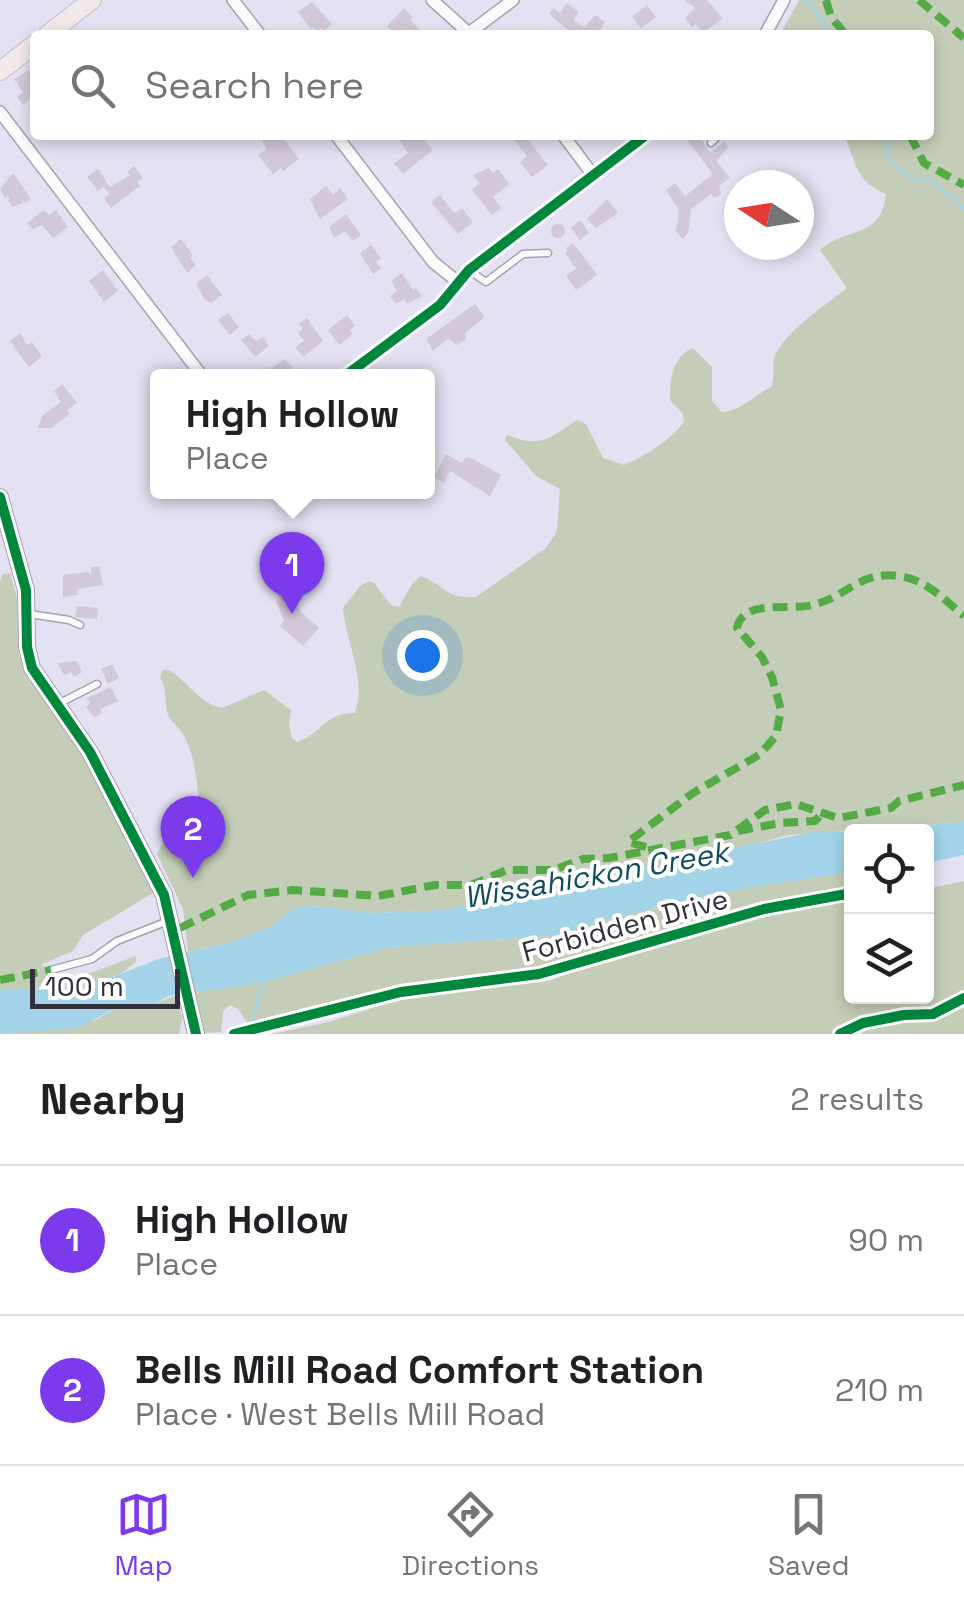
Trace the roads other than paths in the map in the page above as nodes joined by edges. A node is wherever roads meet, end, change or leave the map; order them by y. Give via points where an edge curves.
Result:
1 (92, 0) edge
2 (233, 0) edge
3 (432, 0) edge
4 (512, 0) edge
5 (784, 0) edge
6 (53, 30) edge
7 (256, 30) edge
8 (466, 30) edge
9 (475, 30) edge
10 (768, 30) edge
11 (30, 48) edge
12 (0, 70) edge
13 (0, 112) edge
14 (340, 140) edge
15 (567, 140) edge
16 (639, 140) edge
17 (714, 140) edge
18 (711, 143) dead end
19 (593, 175) junction
20 (548, 253) dead end
21 (469, 270) junction
22 (458, 282) junction
23 (197, 369) edge
24 (354, 369) edge
25 (0, 497) edge
26 (28, 614) junction
27 (80, 625) dead end
28 (96, 684) dead end
29 (58, 705) junction
30 (166, 921) junction
31 (51, 970) dead end
32 (196, 1034) edge

1 - 6 main road
2 - 7 street
3 - 8 street
4 - 9 street
5 - 10 street
11 - 12 main road
13 - 23 street
14 - 22 street via 433,262
15 - 19 street
16 - 19 street
17 - 18 lane
19 - 21 street
20 - 21 lane via 523,254 486,282
21 - 22 street
22 - 24 street via 440,305
25 - 26 street
26 - 27 lane
26 - 29 street via 30,661
28 - 29 lane
29 - 30 street via 105,779 164,896
30 - 31 lane via 92,960
30 - 32 street via 176,937

